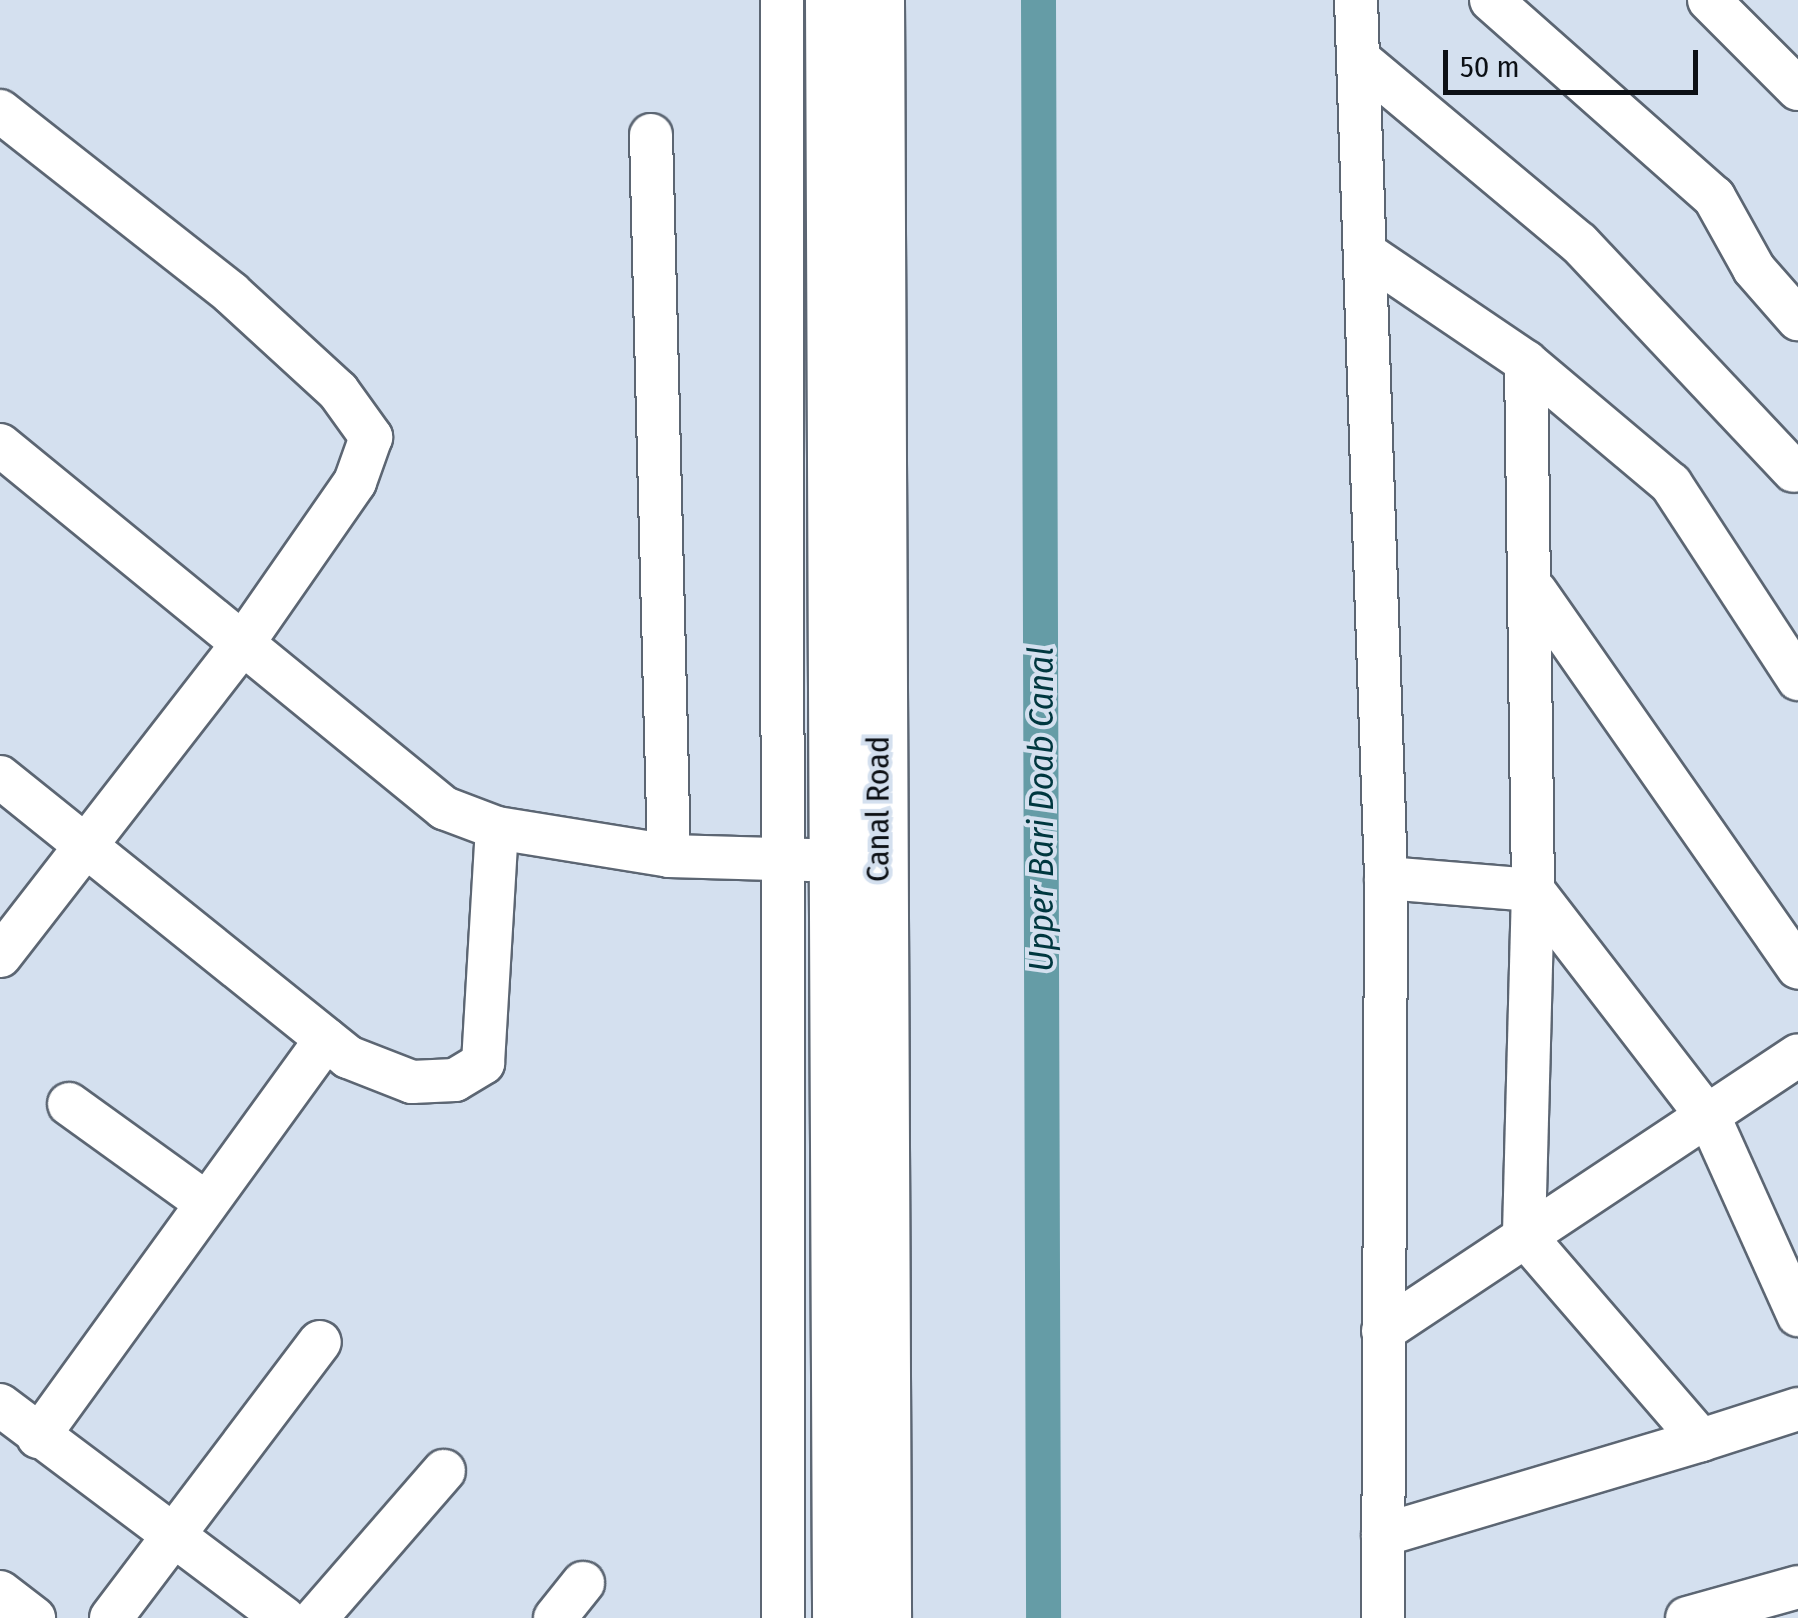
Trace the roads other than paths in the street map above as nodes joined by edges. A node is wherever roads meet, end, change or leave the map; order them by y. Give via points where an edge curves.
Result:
1 (782, 0) edge
2 (833, 0) edge
3 (876, 0) edge
4 (1356, 0) edge
5 (1491, 0) edge
6 (1709, 0) edge
7 (1360, 60) junction
8 (1798, 89) edge
9 (0, 112) edge
10 (651, 135) dead end
11 (1371, 258) junction
12 (1798, 319) edge
13 (1526, 362) junction
14 (0, 445) edge
15 (1794, 472) dead end
16 (1536, 592) junction
17 (243, 644) junction
18 (1798, 679) edge
19 (0, 777) edge
20 (497, 828) junction
21 (84, 844) junction
22 (669, 856) junction
23 (808, 860) junction
24 (1386, 878) junction
25 (1533, 890) junction
26 (0, 956) edge
27 (1798, 968) edge
28 (326, 1040) junction
29 (1798, 1055) edge
30 (69, 1104) dead end
31 (1711, 1121) junction
32 (204, 1202) junction
33 (1524, 1235) junction
34 (1798, 1315) edge
35 (1382, 1331) junction
36 (320, 1342) dead end
37 (0, 1405) edge
38 (1798, 1410) edge
39 (38, 1437) junction
40 (1702, 1440) junction
41 (444, 1471) dead end
42 (174, 1536) junction
43 (1383, 1536) junction
44 (583, 1583) dead end
45 (1798, 1587) edge
46 (0, 1592) edge
47 (34, 1618) edge
48 (110, 1618) edge
49 (284, 1618) edge
50 (316, 1618) edge
51 (554, 1618) edge
52 (783, 1618) edge
53 (840, 1618) edge
54 (883, 1618) edge
55 (1383, 1618) edge
56 (1687, 1618) edge

1 - 23 street
2 - 23 main road, Canal Road
3 - 54 main road, Canal Road
4 - 7 street
5 - 12 street via 1714,197 1754,269
6 - 8 street
7 - 11 street
7 - 15 street via 1579,243
9 - 17 street via 217,282 365,419 371,436 361,472
10 - 22 street
11 - 13 street
11 - 24 street
13 - 16 street
13 - 18 street via 1671,484
14 - 17 street
16 - 25 street
16 - 27 street
17 - 20 street via 444,808
17 - 21 street
19 - 21 street
20 - 22 street
20 - 28 street via 483,1064 455,1080 412,1082 372,1073
21 - 26 street
21 - 28 street
22 - 23 street
23 - 52 street
23 - 53 main road, Canal Road
24 - 25 street
24 - 35 street
25 - 31 street
25 - 33 street
28 - 32 street
29 - 31 street
30 - 32 street
31 - 33 street
31 - 34 street
32 - 39 street
33 - 35 street
33 - 40 street
35 - 43 street
36 - 42 street
37 - 39 street
38 - 40 street
39 - 42 street
40 - 43 street
41 - 50 street
42 - 48 street
42 - 49 street
43 - 55 street
44 - 51 street
45 - 56 street
46 - 47 street

